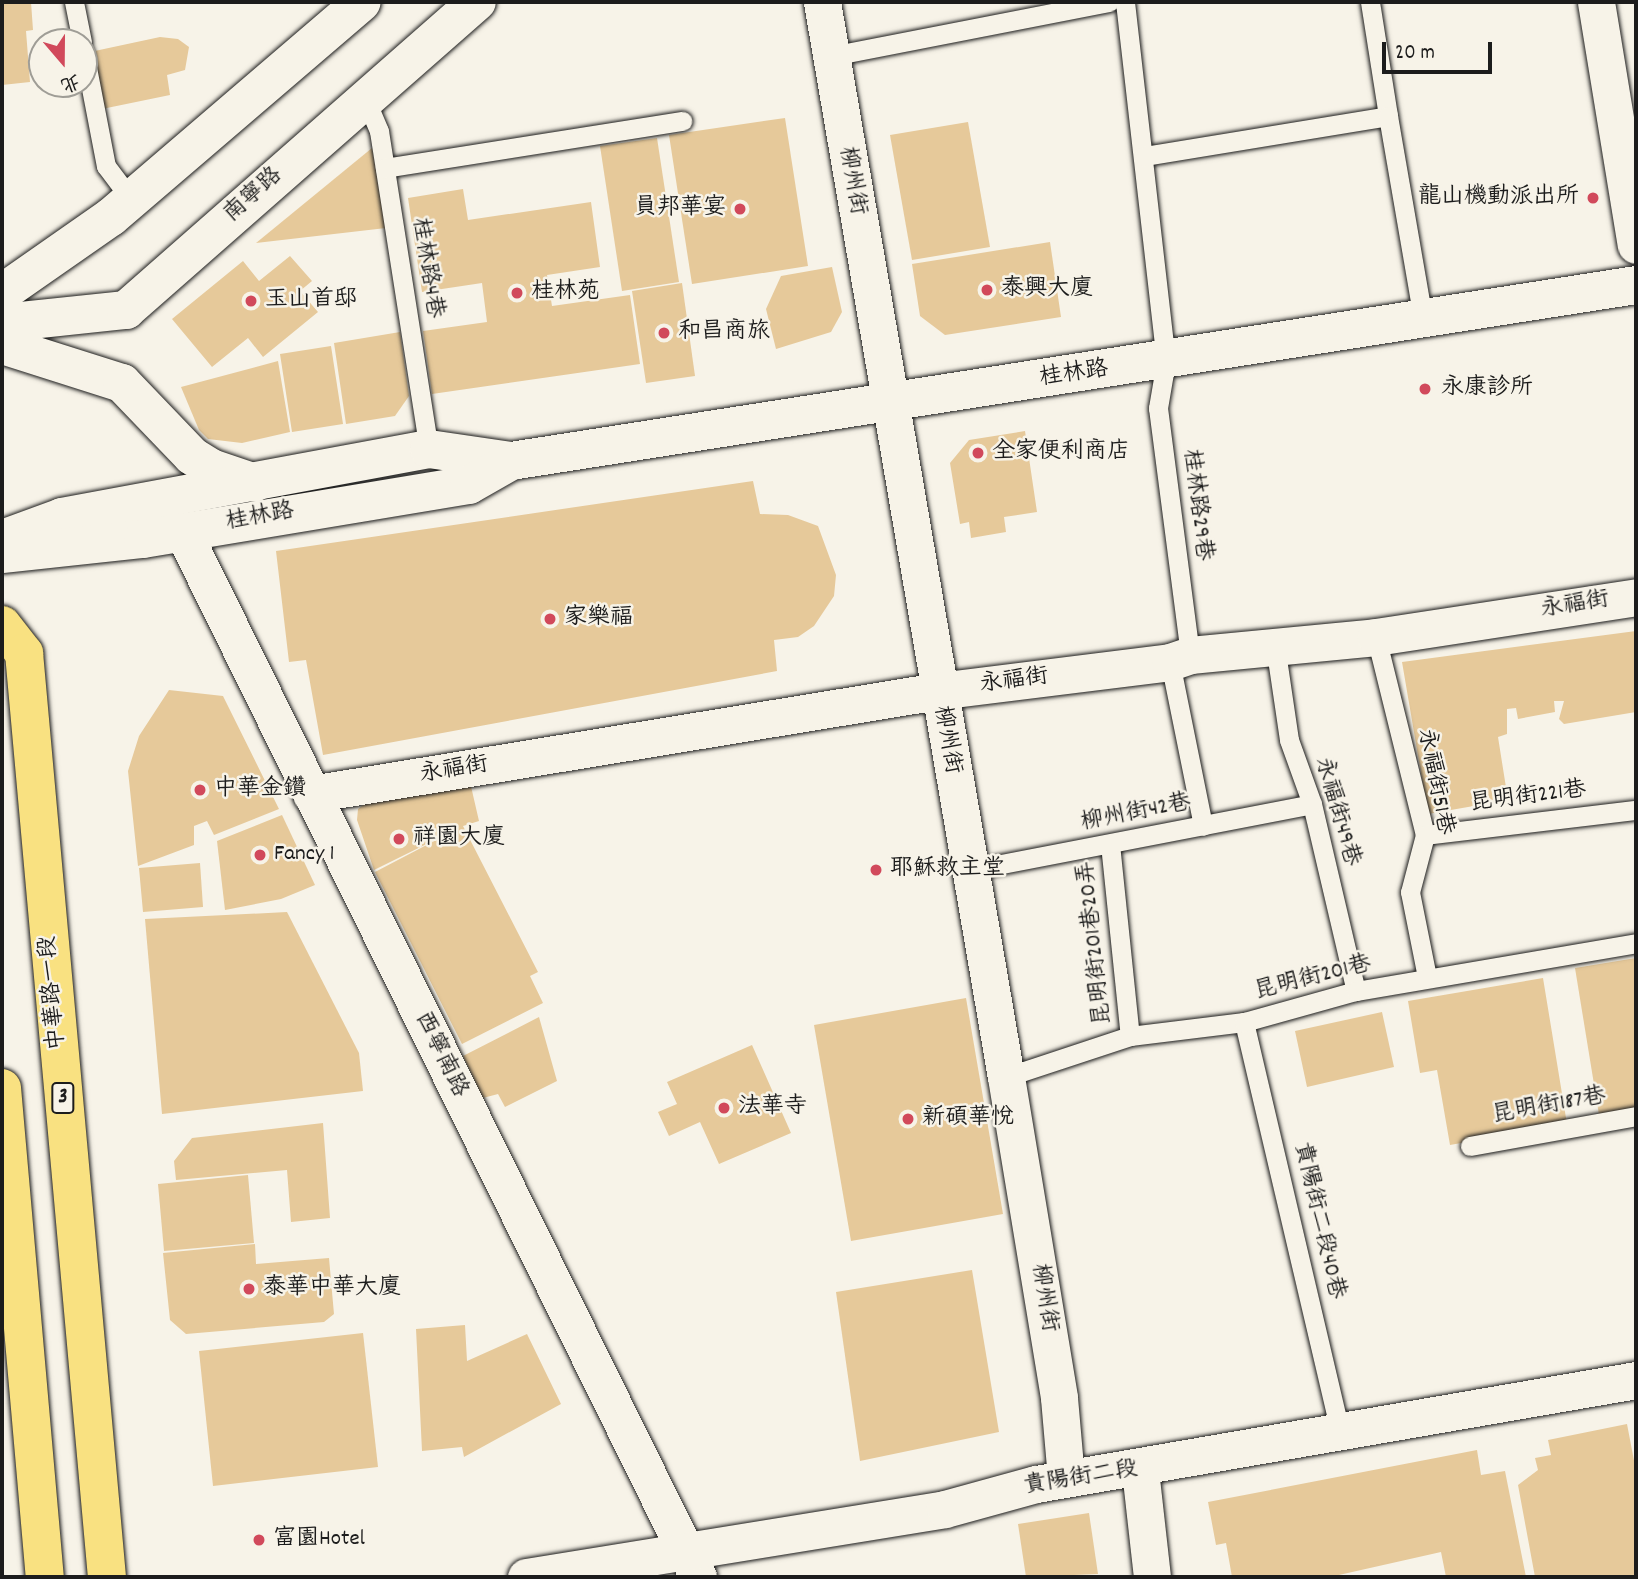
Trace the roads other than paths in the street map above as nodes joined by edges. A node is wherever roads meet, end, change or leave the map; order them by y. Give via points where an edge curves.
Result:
1 (74, 2) edge
2 (362, 2) edge
3 (477, 2) edge
4 (822, 2) edge
5 (1109, 2) edge
6 (1125, 2) edge
7 (1370, 2) edge
8 (1596, 2) edge
9 (79, 28) edge
10 (831, 55) junction
11 (365, 97) junction
12 (93, 98) edge
13 (1388, 116) junction
14 (682, 121) dead end
15 (1144, 156) junction
16 (385, 168) junction
17 (131, 199) junction
18 (1636, 244) edge
19 (1636, 285) edge
20 (2, 293) edge
21 (1423, 319) junction
22 (2, 323) edge
23 (2, 345) edge
24 (1166, 361) junction
25 (892, 399) junction
26 (429, 449) junction
27 (511, 461) junction
28 (257, 484) junction
29 (183, 532) junction
30 (2, 539) edge
31 (2, 554) edge
32 (1636, 597) edge
33 (2, 625) edge
34 (1376, 637) junction
35 (1275, 645) junction
36 (1180, 658) junction
37 (938, 691) junction
38 (311, 794) junction
39 (1312, 804) junction
40 (1636, 810) edge
41 (1203, 826) junction
42 (1425, 835) junction
43 (1110, 844) junction
44 (970, 870) junction
45 (1636, 943) edge
46 (1427, 977) junction
47 (1356, 991) junction
48 (1244, 1022) junction
49 (1130, 1036) junction
50 (1006, 1077) junction
51 (2, 1088) edge
52 (1636, 1116) edge
53 (1469, 1146) dead end
54 (1636, 1380) edge
55 (1340, 1432) junction
56 (1140, 1469) junction
57 (1066, 1478) junction
58 (691, 1563) edge
59 (45, 1577) edge
60 (107, 1577) edge
61 (526, 1577) edge
62 (1152, 1577) edge

1 - 9 lane
2 - 17 street
3 - 11 street, 南寧路
4 - 10 street, 柳州街
5 - 10 lane
6 - 15 lane, 桂林路29巷
7 - 13 lane
8 - 18 street
10 - 25 street, 柳州街
11 - 16 lane, 桂林路4巷
11 - 22 street, 南寧路 via 126,310
12 - 17 lane via 106,166
13 - 15 lane
13 - 21 lane
14 - 16 lane
15 - 24 lane, 桂林路29巷
16 - 26 lane, 桂林路4巷
17 - 20 street
19 - 21 street, 桂林路
21 - 24 street, 桂林路
23 - 28 street, 桂林路 via 122,383 192,456 211,468
24 - 25 street, 桂林路
24 - 36 lane, 桂林路29巷 via 1158,408
25 - 27 street, 桂林路
25 - 37 street, 柳州街
26 - 27 street, 桂林路
26 - 28 street, 桂林路
27 - 29 street, 桂林路 via 469,485
28 - 30 street, 桂林路 via 62,517
29 - 31 street, 桂林路
29 - 38 street, 西寧南路
32 - 34 street, 永福街
33 - 60 main road, 中華路一段 / 3 via 24,653
34 - 35 street, 永福街
34 - 42 lane, 永福街51巷
35 - 36 street, 永福街
35 - 39 lane, 永福街49巷 via 1289,740
36 - 37 street, 永福街
36 - 41 lane, 桂林路29巷
37 - 38 street, 永福街
37 - 44 street, 柳州街
38 - 58 street, 西寧南路
39 - 41 lane, 柳州街42巷
39 - 47 lane, 永福街49巷
40 - 42 lane, 昆明街221巷
41 - 43 lane, 柳州街42巷
42 - 46 lane, 永福街51巷 via 1410,892
43 - 44 lane, 柳州街42巷
43 - 49 lane, 昆明街201巷20弄
44 - 50 street, 柳州街
45 - 46 lane, 昆明街201巷
46 - 47 lane, 昆明街201巷
47 - 48 lane, 昆明街201巷
48 - 49 lane, 昆明街201巷
48 - 55 lane, 貴陽街二段40巷
49 - 50 lane, 昆明街201巷
50 - 57 street, 柳州街 via 1059,1398
51 - 59 main road
52 - 53 lane, 昆明街187巷
54 - 55 street, 貴陽街二段
55 - 56 street, 貴陽街二段
56 - 57 street, 貴陽街二段
56 - 62 street
57 - 58 street, 貴陽街二段
58 - 61 street, 貴陽街二段

